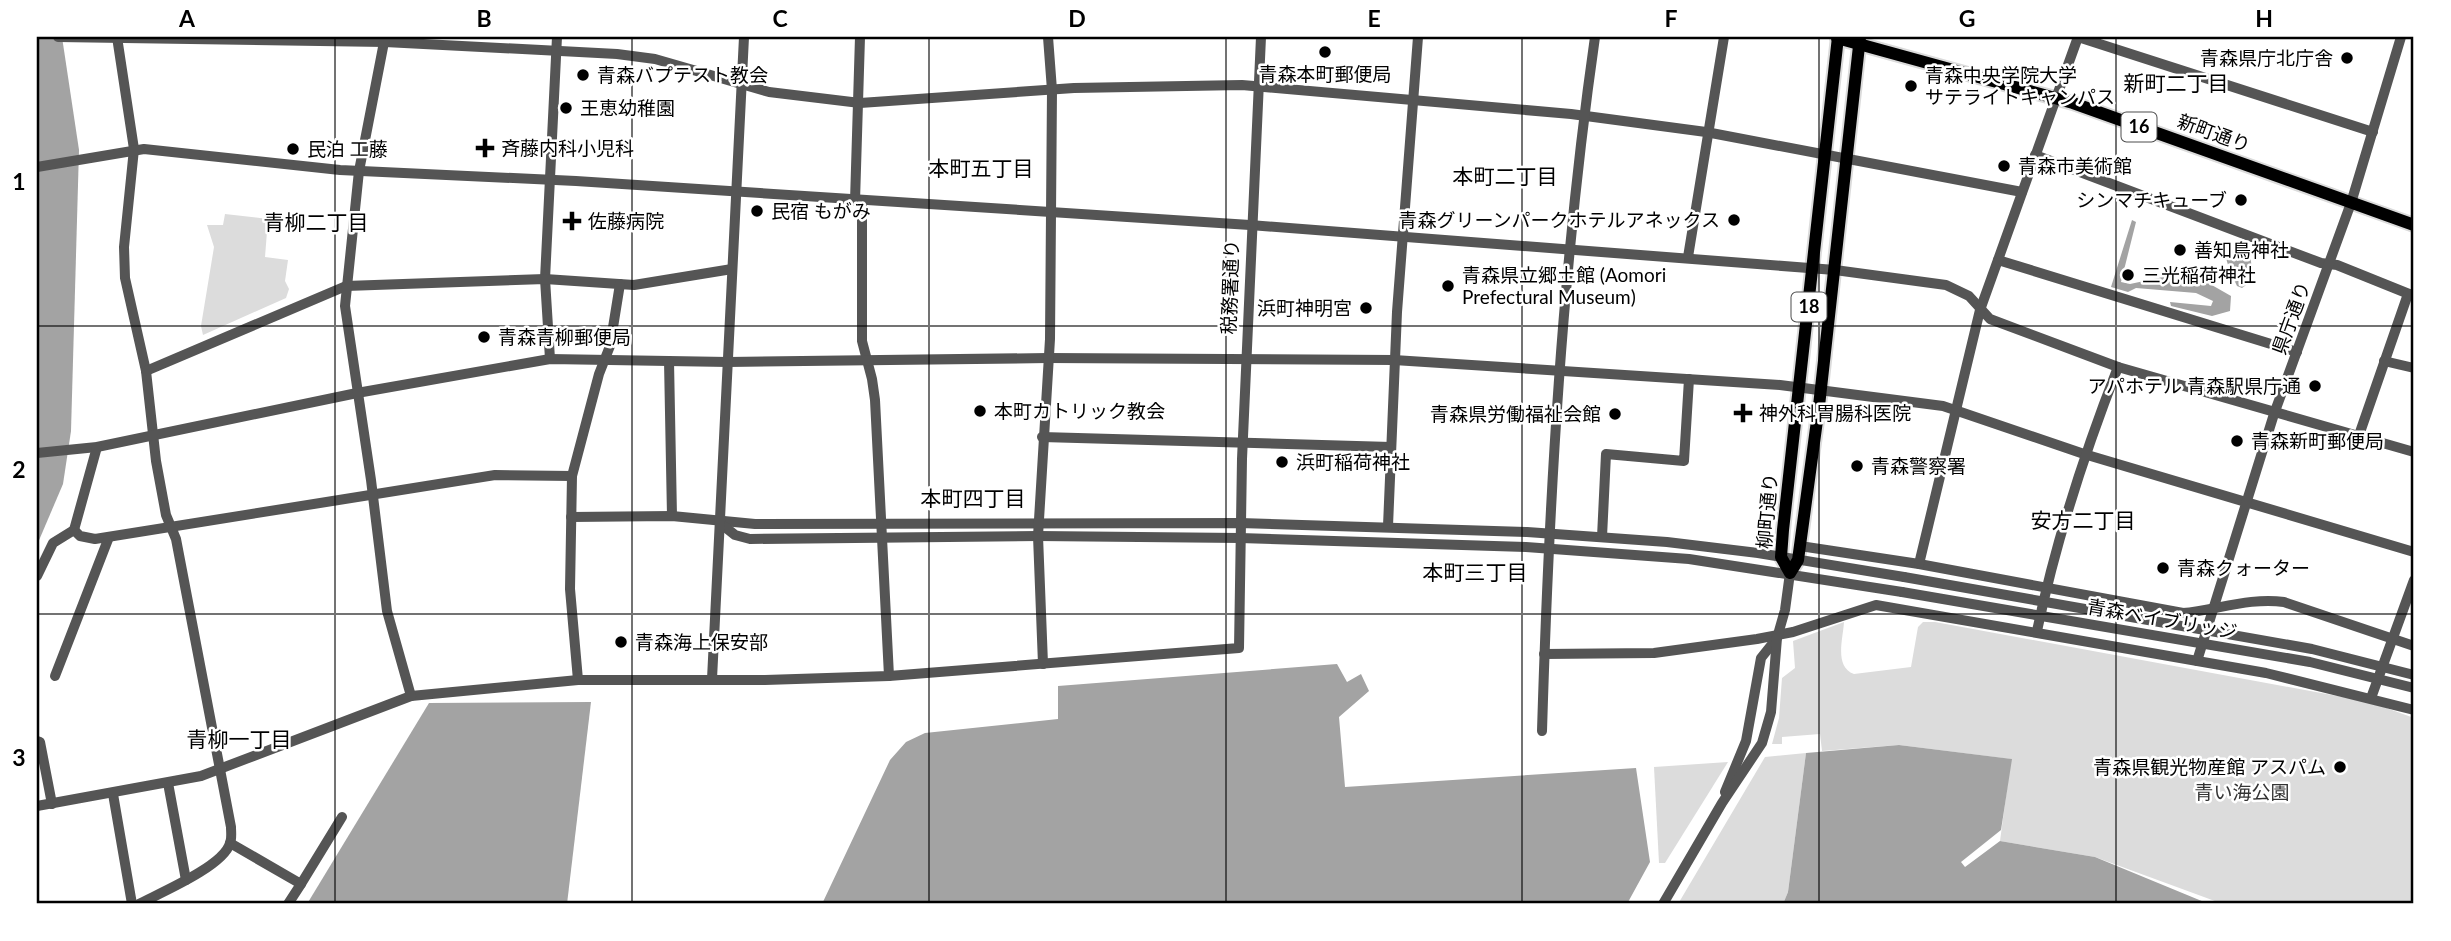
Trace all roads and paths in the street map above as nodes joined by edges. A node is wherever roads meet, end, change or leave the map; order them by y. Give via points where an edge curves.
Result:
1 (58, 37) edge
2 (66, 37) edge
3 (557, 37) edge
4 (744, 37) edge
5 (860, 37) edge
6 (1048, 37) edge
7 (1261, 37) edge
8 (1418, 37) edge
9 (1595, 37) edge
10 (1724, 37) edge
11 (1834, 37) edge
12 (2078, 37) edge
13 (2401, 37) edge
14 (117, 38) edge
15 (385, 39) edge
16 (1860, 40) edge
17 (556, 50) junction
18 (743, 86) junction
19 (1258, 86) junction
20 (1052, 90) junction
21 (1413, 99) junction
22 (2056, 99) junction
23 (860, 103) junction
24 (1583, 115) junction
25 (1706, 132) junction
26 (2373, 132) junction
27 (134, 149) junction
28 (1826, 155) junction
29 (2035, 155) junction
30 (1847, 159) junction
31 (37, 167) edge
32 (359, 171) junction
33 (551, 180) junction
34 (737, 192) junction
35 (2022, 192) junction
36 (858, 201) junction
37 (2351, 203) junction
38 (1052, 214) junction
39 (1250, 225) junction
40 (2414, 225) edge
41 (1402, 236) junction
42 (1570, 248) junction
43 (1688, 257) junction
44 (1998, 260) junction
45 (2330, 262) junction
46 (1814, 268) junction
47 (732, 269) junction
48 (1835, 270) junction
49 (545, 279) junction
50 (620, 284) junction
51 (346, 286) junction
52 (2411, 295) edge
53 (1980, 310) junction
54 (2297, 352) junction
55 (1048, 358) junction
56 (550, 359) junction
57 (604, 360) junction
58 (1245, 360) junction
59 (1394, 360) junction
60 (669, 361) junction
61 (2384, 361) junction
62 (728, 362) junction
63 (867, 362) junction
64 (2118, 367) junction
65 (2414, 368) edge
66 (1560, 370) junction
67 (146, 371) junction
68 (1689, 379) junction
69 (1800, 387) junction
70 (1821, 390) junction
71 (356, 393) junction
72 (1956, 410) junction
73 (2274, 414) junction
74 (153, 434) junction
75 (1042, 437) junction
76 (2358, 438) junction
77 (1242, 442) junction
78 (97, 447) junction
79 (1391, 447) junction
80 (37, 453) edge
81 (2414, 453) edge
82 (2084, 454) junction
83 (572, 476) junction
84 (373, 494) junction
85 (2247, 502) junction
86 (671, 516) junction
87 (571, 517) junction
88 (1038, 522) junction
89 (720, 523) junction
90 (879, 523) junction
91 (1240, 523) junction
92 (1388, 526) junction
93 (171, 527) junction
94 (74, 530) junction
95 (1550, 534) junction
96 (1038, 536) junction
97 (109, 537) junction
98 (1602, 537) junction
99 (1240, 538) junction
100 (880, 539) junction
101 (1800, 546) junction
102 (1549, 549) junction
103 (2414, 552) edge
104 (1781, 557) junction
105 (1798, 560) junction
106 (1919, 564) junction
107 (1790, 573) junction
108 (37, 576) edge
109 (2414, 580) edge
110 (2046, 587) junction
111 (2211, 611) junction
112 (2037, 631) junction
113 (1777, 637) junction
114 (2392, 638) junction
115 (2414, 646) edge
116 (1544, 654) junction
117 (2197, 661) junction
118 (1043, 664) junction
119 (2414, 674) edge
120 (55, 676) dead end
121 (889, 676) junction
122 (712, 679) junction
123 (578, 680) junction
124 (2414, 688) edge
125 (411, 696) junction
126 (2371, 698) junction
127 (2414, 710) edge
128 (1542, 731) dead end
129 (37, 741) edge
130 (219, 769) junction
131 (168, 783) junction
132 (113, 794) junction
133 (1722, 803) junction
134 (52, 804) junction
135 (37, 806) edge
136 (342, 817) dead end
137 (230, 843) junction
138 (186, 880) junction
139 (301, 884) junction
140 (132, 904) edge
141 (139, 904) edge
142 (288, 904) edge
143 (1663, 904) edge

1 - 2 street
2 - 14 street
3 - 17 street
4 - 18 street
5 - 23 street
6 - 20 street
7 - 19 street, 税務署通り
8 - 21 street
9 - 24 street
10 - 25 street
11 - 16 main road, 新町通り / 16
11 - 28 main road, 柳町通り / 18
12 - 22 street
12 - 26 street
13 - 26 street, 県庁通り
14 - 15 street
14 - 27 street
15 - 17 street
15 - 32 street
16 - 22 main road, 新町通り / 16
16 - 30 main road, 柳町通り / 18
17 - 18 street via 655,59
17 - 33 street
18 - 23 street
18 - 34 street
19 - 20 street
19 - 21 street
19 - 39 street, 税務署通り
20 - 23 street
20 - 38 street
21 - 24 street
21 - 41 street
22 - 29 street
22 - 37 main road, 新町通り / 16
23 - 36 street
24 - 25 street
24 - 42 street
25 - 28 street
25 - 43 street
26 - 37 street, 県庁通り
27 - 31 street
27 - 32 street
27 - 67 street via 124,264
28 - 30 street
28 - 46 main road, 柳町通り / 18
29 - 35 street
29 - 45 street via 2321,263
30 - 35 street
30 - 48 main road, 柳町通り / 18
32 - 33 street
32 - 51 street
33 - 34 street
33 - 49 street
34 - 36 street
34 - 47 street
35 - 44 street
36 - 38 street
36 - 63 street via 862,341
37 - 40 main road, 新町通り / 16
37 - 45 street, 県庁通り
38 - 39 street
38 - 55 street
39 - 41 street
39 - 58 street, 税務署通り
41 - 42 street
41 - 59 street
42 - 43 street
42 - 66 street
43 - 46 street
44 - 53 street
44 - 54 street
45 - 52 street
45 - 54 street, 県庁通り
46 - 48 street
46 - 69 main road, 柳町通り / 18
47 - 50 street
47 - 62 street
48 - 53 street via 1946,285 1969,296
48 - 70 main road, 柳町通り / 18
49 - 50 street
49 - 51 street
49 - 56 street
50 - 57 street
51 - 67 street
51 - 71 street
52 - 61 street
53 - 64 street via 1990,319
53 - 72 street
54 - 73 street, 県庁通り
55 - 58 street
55 - 63 street
55 - 75 street
56 - 57 street
56 - 71 street
57 - 60 street
57 - 83 street
58 - 59 street
58 - 77 street, 税務署通り
59 - 66 street
59 - 79 street
60 - 62 street
60 - 86 street
61 - 65 street
61 - 76 street
62 - 63 street
62 - 89 street
63 - 90 street via 874,400
64 - 73 street
64 - 82 street
66 - 68 street
66 - 95 street
67 - 74 street
68 - 69 street
68 - 98 street via 1684,461 1606,454
69 - 70 street
69 - 104 main road, 柳町通り / 18
70 - 72 street
70 - 101 main road, 柳町通り / 18
71 - 74 street
71 - 84 street
72 - 82 street
72 - 106 street
73 - 76 street
73 - 85 street, 県庁通り
74 - 78 street
74 - 93 street
75 - 77 street
75 - 88 street
76 - 81 street
77 - 79 street
77 - 91 street, 税務署通り
78 - 80 street
78 - 94 street
79 - 92 street
82 - 85 street
82 - 110 street
83 - 84 street via 495,475
83 - 87 street
84 - 93 street
84 - 125 street via 387,611
85 - 103 street
85 - 111 street, 県庁通り
86 - 87 street
86 - 89 street via 705,517
87 - 123 street via 571,601
88 - 90 street, 青森ベイブリッジ
88 - 91 street, 青森ベイブリッジ
88 - 96 street
89 - 90 street, 青森ベイブリッジ
89 - 100 street, 青森ベイブリッジ via 741,538
89 - 122 street
90 - 100 street
91 - 92 street, 青森ベイブリッジ
91 - 99 street, 税務署通り
92 - 95 street, 青森ベイブリッジ
93 - 97 street
93 - 130 street
94 - 97 street via 88,538
94 - 108 street via 53,543
95 - 98 street, 青森ベイブリッジ
95 - 102 street
96 - 99 street, 青森ベイブリッジ
96 - 100 street, 青森ベイブリッジ
96 - 118 street
97 - 120 street
98 - 104 street, 青森ベイブリッジ
99 - 102 street, 青森ベイブリッジ
99 - 118 street, 税務署通り via 1241,643 1236,650
100 - 121 street
101 - 105 main road, 柳町通り / 18
101 - 106 street
102 - 107 street, 青森ベイブリッジ via 1689,559
102 - 116 street
104 - 105 street, 青森ベイブリッジ
104 - 107 main road, 柳町通り
105 - 107 main road, 柳町通り / 18
105 - 119 street, 青森ベイブリッジ, bridge via 2312,649
106 - 110 street
107 - 113 street
107 - 124 street, 青森ベイブリッジ, bridge via 2310,662
109 - 114 street
110 - 111 street via 2183,613
110 - 112 street
111 - 114 street via 2267,599 2284,601
111 - 117 street, 県庁通り
112 - 113 street via 1876,605
112 - 117 street
113 - 116 street via 1654,653
113 - 133 street via 1761,658 1746,741
113 - 133 street via 1768,726 1757,753
114 - 115 street
114 - 126 street
116 - 128 street
117 - 126 street
118 - 121 street
121 - 122 street
122 - 123 street
123 - 125 street
125 - 130 street
126 - 127 street
129 - 134 street
130 - 131 street
130 - 137 street
131 - 132 street
131 - 138 street
132 - 134 street
132 - 140 street
133 - 143 street
134 - 135 street
136 - 139 street
137 - 138 street via 221,856
137 - 139 street
138 - 141 street
139 - 142 street

